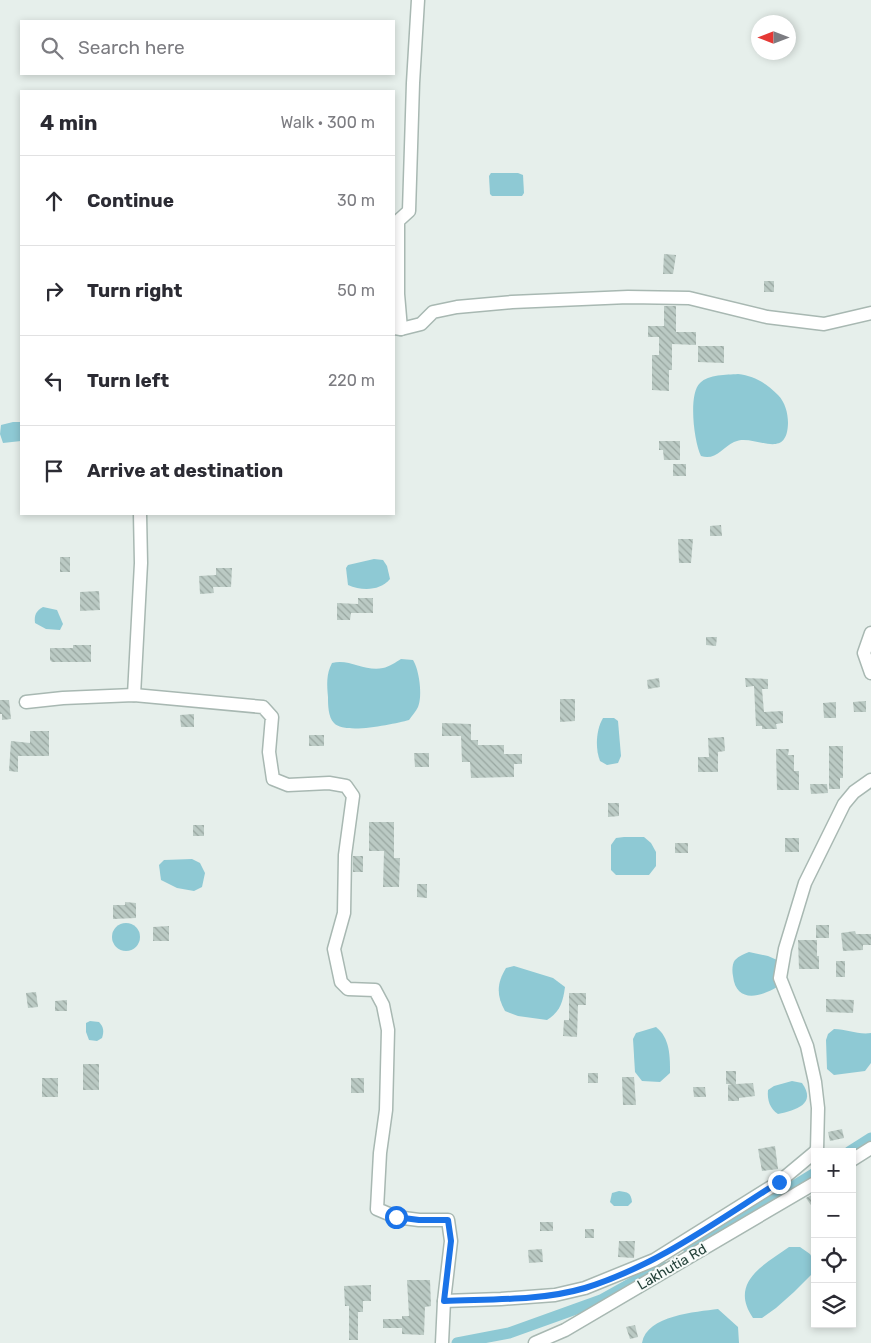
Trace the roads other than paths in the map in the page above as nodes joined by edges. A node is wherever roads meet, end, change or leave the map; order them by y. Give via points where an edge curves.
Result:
1 (418, 0) edge
2 (871, 313) edge
3 (397, 328) edge
4 (140, 515) edge
5 (871, 633) edge
6 (871, 673) edge
7 (134, 695) junction
8 (26, 702) dead end
9 (871, 780) edge
10 (817, 1148) edge
11 (871, 1148) edge
12 (811, 1155) edge
13 (856, 1157) edge
14 (796, 1168) junction
15 (811, 1185) edge
16 (444, 1301) junction
17 (442, 1340) edge
18 (535, 1343) edge

1 - 3 street via 409,211 398,221
2 - 3 street via 824,324 767,317 689,298 628,297 457,308 432,312 421,324
4 - 7 street via 141,563
5 - 6 street via 864,653
7 - 8 street
7 - 16 street via 262,707 272,717 269,752 273,779 288,785 338,784 346,786 353,796 345,855 344,913 334,949 341,982 348,989 375,990 383,1005 388,1030 386,1110 377,1209 396,1217 448,1220 451,1241
9 - 10 street via 844,804 805,883 784,950 780,978 807,1046 816,1082
11 - 13 street
12 - 14 street
14 - 15 street, Lakhutia Rd
14 - 16 street via 779,1182 654,1260 585,1288 555,1295
15 - 18 street, Lakhutia Rd via 565,1330
16 - 17 street

